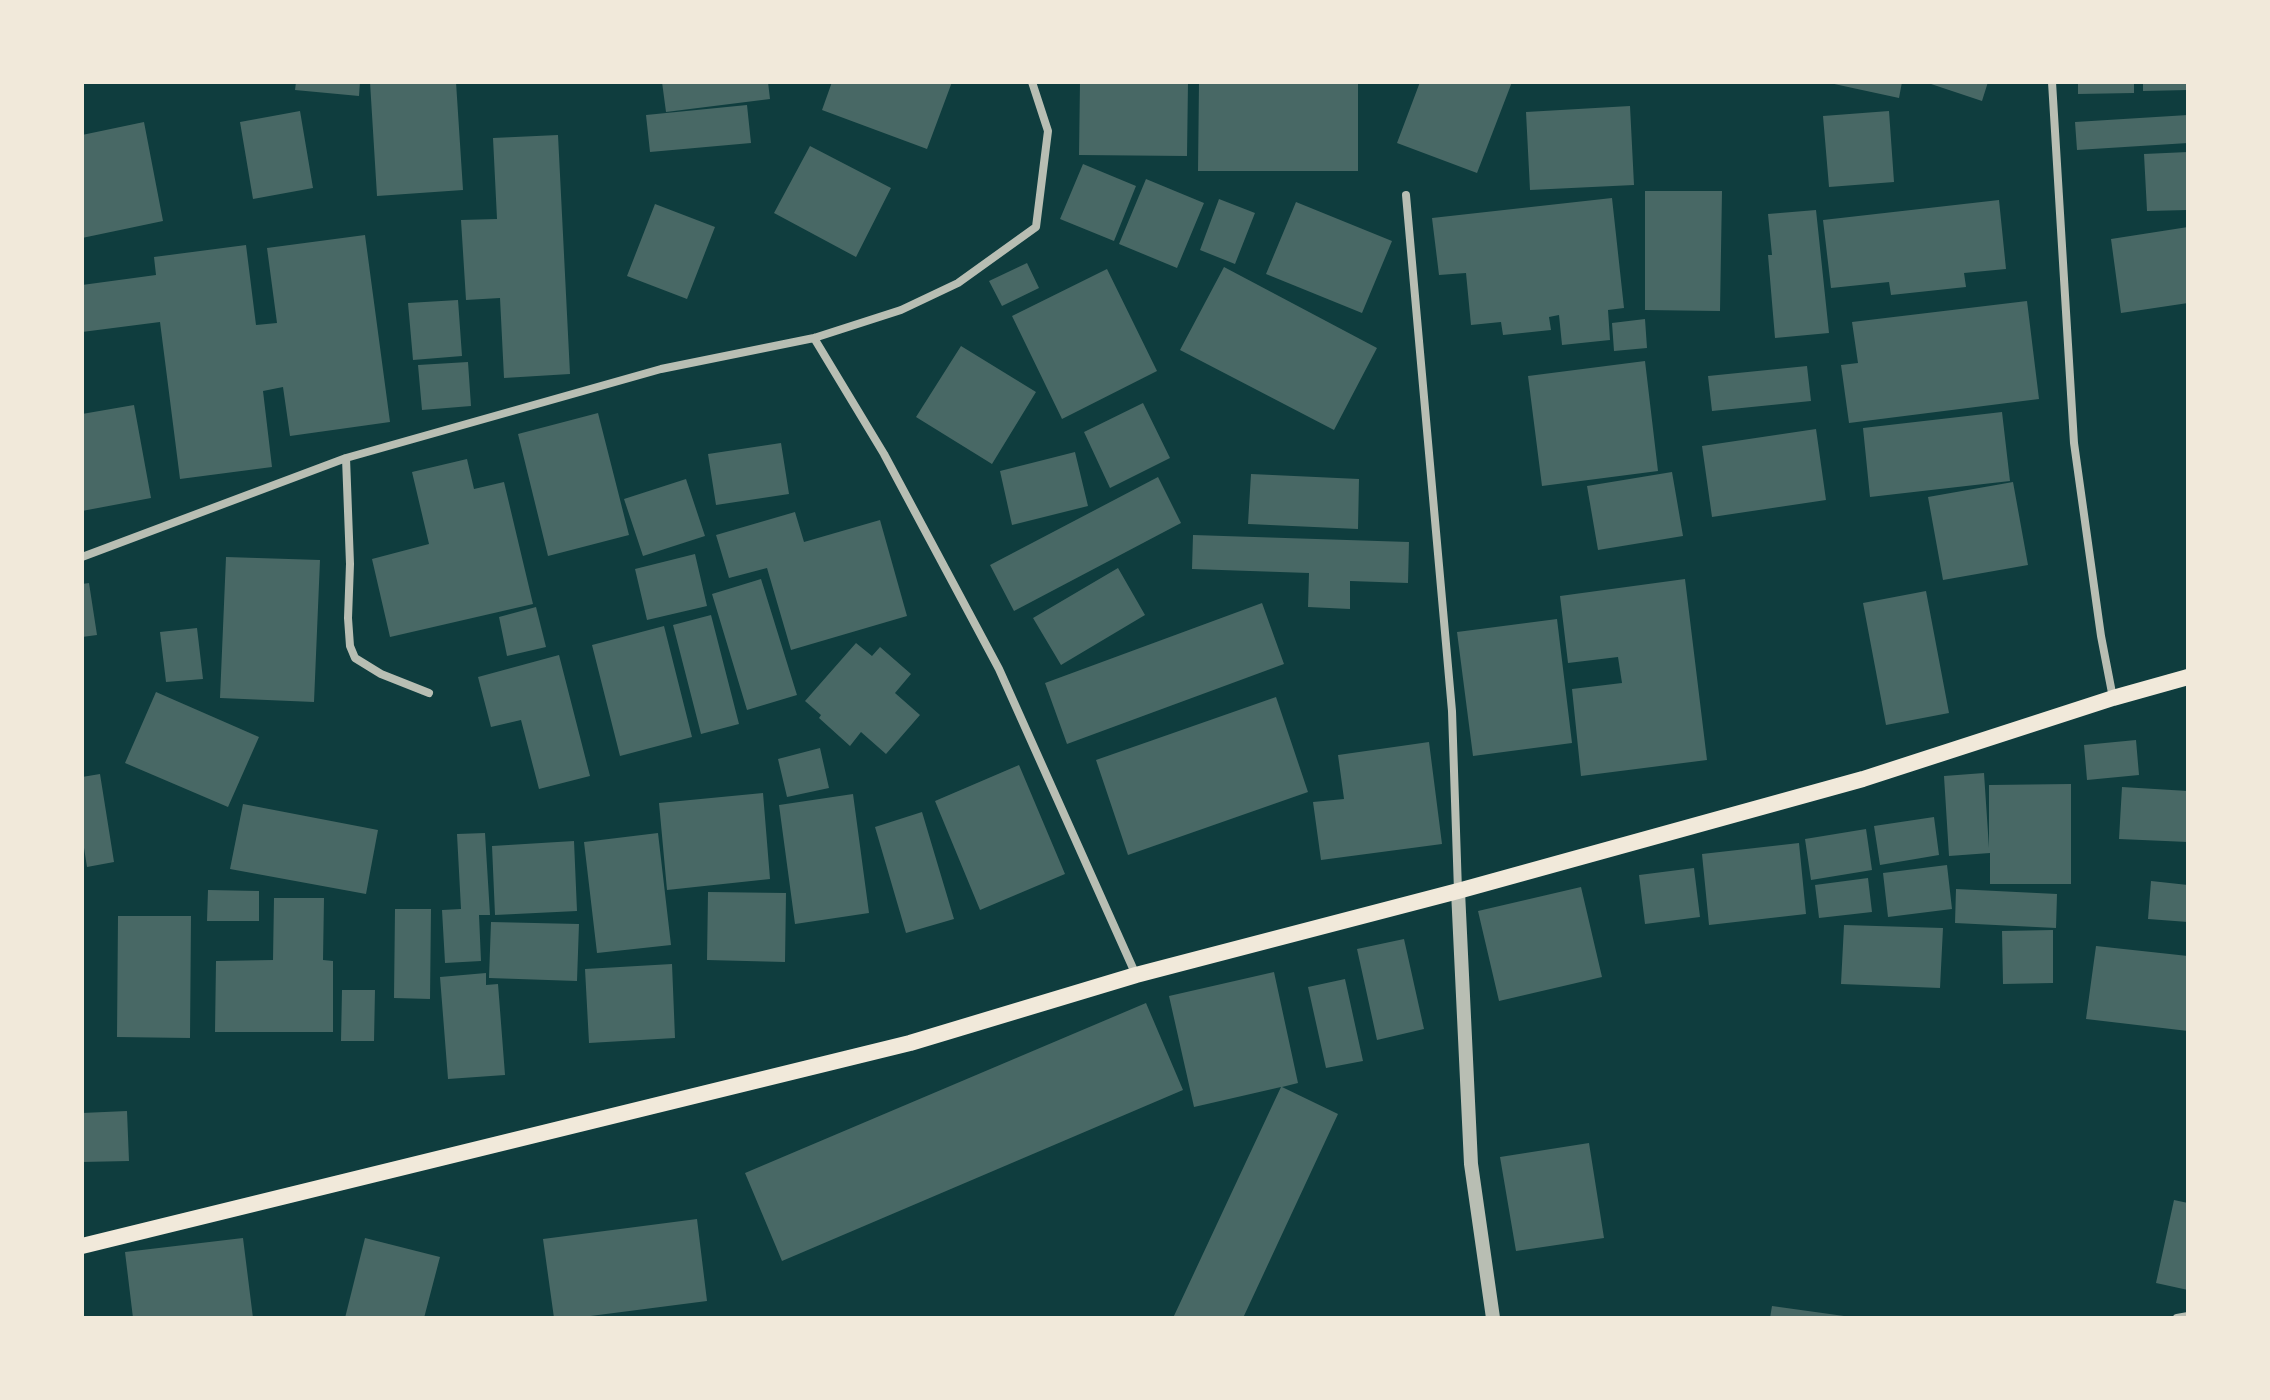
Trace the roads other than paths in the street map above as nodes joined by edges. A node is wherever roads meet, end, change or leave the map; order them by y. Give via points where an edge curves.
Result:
1 (1032, 82) edge
2 (2052, 82) edge
3 (1406, 195) dead end
4 (814, 338) junction
5 (346, 458) junction
6 (82, 557) edge
7 (2188, 677) edge
8 (429, 693) dead end
9 (2113, 698) junction
10 (1458, 891) junction
11 (1136, 975) junction
12 (82, 1246) edge
13 (2188, 1316) edge
14 (1493, 1318) edge
15 (2177, 1318) edge

1 - 4 street via 1048,131 1036,227 958,283 901,310
2 - 9 street via 2074,443
3 - 10 street via 1452,711
4 - 5 street via 661,369
4 - 11 street via 884,454 999,669
5 - 6 street
5 - 8 street via 350,646 355,658 381,674
7 - 9 main road
9 - 10 main road via 1863,779
10 - 11 main road
10 - 14 street via 1471,1164
11 - 12 main road via 910,1043
13 - 15 street

